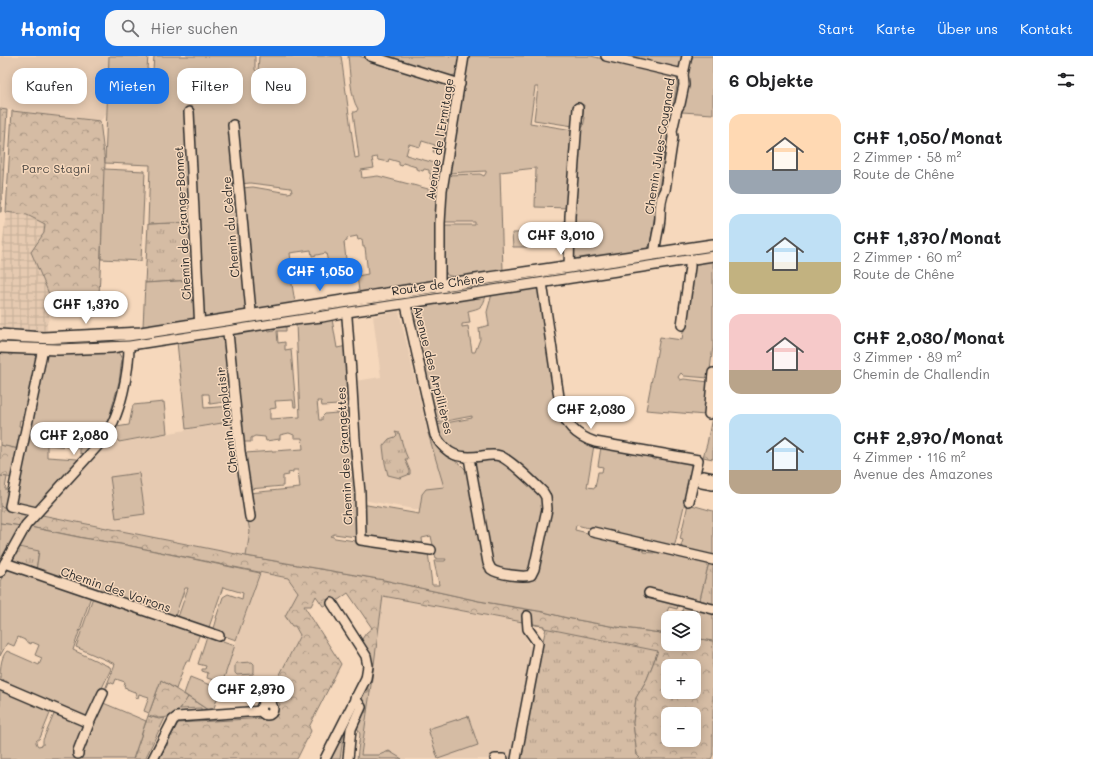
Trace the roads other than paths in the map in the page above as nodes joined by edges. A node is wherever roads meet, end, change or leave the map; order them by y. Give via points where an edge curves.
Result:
1 (370, 56) edge
2 (464, 56) edge
3 (606, 56) edge
4 (687, 56) edge
5 (683, 74) junction
6 (460, 84) junction
7 (578, 108) dead end
8 (188, 112) dead end
9 (233, 125) dead end
10 (713, 245) edge
11 (713, 255) edge
12 (655, 258) junction
13 (690, 258) junction
14 (568, 272) junction
15 (541, 276) junction
16 (441, 285) junction
17 (404, 297) junction
18 (442, 297) junction
19 (346, 306) junction
20 (252, 321) junction
21 (227, 324) junction
22 (682, 325) dead end
23 (200, 329) junction
24 (0, 335) edge
25 (129, 339) junction
26 (43, 343) junction
27 (0, 347) edge
28 (713, 373) edge
29 (709, 414) dead end
30 (469, 458) junction
31 (713, 478) edge
32 (713, 485) edge
33 (689, 502) dead end
34 (36, 512) junction
35 (250, 517) dead end
36 (593, 532) dead end
37 (431, 550) dead end
38 (713, 560) edge
39 (5, 563) junction
40 (0, 572) edge
41 (649, 593) dead end
42 (332, 603) dead end
43 (713, 609) edge
44 (527, 616) dead end
45 (219, 636) dead end
46 (0, 685) edge
47 (103, 692) dead end
48 (355, 698) junction
49 (262, 711) dead end
50 (90, 723) junction
51 (78, 754) dead end
52 (153, 759) edge
53 (325, 759) edge
54 (348, 759) edge
55 (495, 759) edge
56 (503, 759) edge
57 (516, 759) edge

1 - 6 street
2 - 6 street, Avenue de l'Ermitage
3 - 5 street
4 - 5 street, Chemin Jules-Cougnard
5 - 12 street, Chemin Jules-Cougnard via 684,85 672,131 665,190 659,212
6 - 16 street, Avenue de l'Ermitage via 442,190
7 - 14 street
8 - 23 street, Chemin de Grange-Bonnet
9 - 20 street, Chemin du Cèdre
10 - 12 main road, Route de Chêne
11 - 13 main road, Route de Chêne
12 - 13 main road, Route de Chêne
12 - 14 main road, Route de Chêne
13 - 22 street
14 - 15 main road, Route de Chêne
15 - 16 main road, Route de Chêne
15 - 18 main road, Route de Chêne
15 - 33 street via 560,404 568,425 583,438 595,442 698,460
16 - 17 main road, Route de Chêne
16 - 18 street, Avenue de l'Ermitage
17 - 18 main road, Route de Chêne
17 - 19 main road, Route de Chêne
17 - 30 street, Avenue des Arpillières via 435,435 441,445 453,455
19 - 20 main road, Route de Chêne
19 - 37 street, Chemin des Grangettes via 360,493 361,540
20 - 21 main road, Route de Chêne
21 - 23 main road, Route de Chêne
21 - 35 street, Chemin Monplaisir via 240,451
23 - 25 main road, Route de Chêne
24 - 26 main road, Route de Chêne
25 - 26 main road, Route de Chêne
25 - 34 street via 123,388 110,430
26 - 27 main road, Route de Chêne
26 - 34 street via 10,506
28 - 29 street
30 - 30 street, Avenue des Arpillières via 493,455 502,457 546,497 546,517 531,575 524,577 491,569
31 - 32 street via 703,476 702,482
34 - 39 street
36 - 38 street
39 - 40 street
39 - 45 street, Chemin des Voirons
41 - 43 street
42 - 48 street via 366,656 366,678
44 - 57 street via 528,629 538,643
46 - 50 street
47 - 50 street
48 - 53 street
48 - 54 street via 361,707 351,729
49 - 52 street via 175,718
50 - 51 street
55 - 56 street

